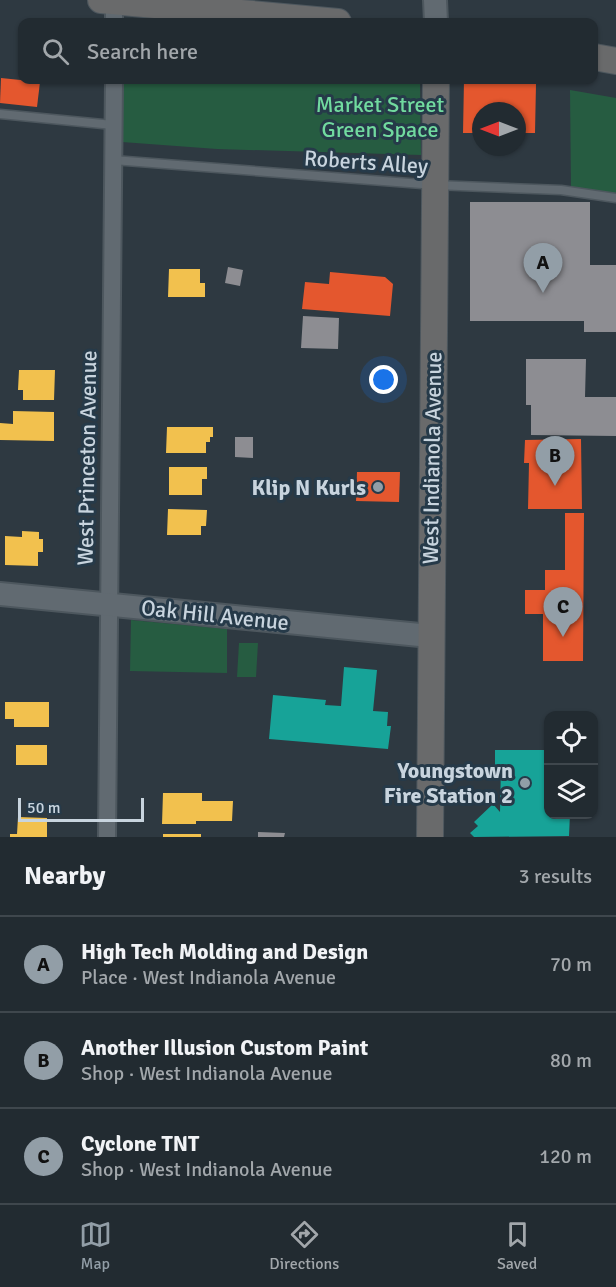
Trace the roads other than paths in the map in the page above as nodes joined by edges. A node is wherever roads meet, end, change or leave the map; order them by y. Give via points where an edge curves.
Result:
1 (435, 0) edge
2 (110, 8) edge
3 (274, 18) edge
4 (436, 18) edge
5 (598, 58) edge
6 (616, 61) edge
7 (114, 84) edge
8 (436, 84) edge
9 (0, 114) edge
10 (113, 125) junction
11 (113, 160) junction
12 (435, 186) junction
13 (616, 198) edge
14 (0, 594) edge
15 (109, 605) junction
16 (430, 636) junction
17 (107, 837) edge
18 (430, 837) edge

1 - 4 street
2 - 3 main road
5 - 6 main road
7 - 10 street, West Princeton Avenue
8 - 12 main road, West Indianola Avenue
9 - 10 lane
10 - 11 street, West Princeton Avenue
11 - 12 lane, Roberts Alley
11 - 15 street, West Princeton Avenue
12 - 13 lane, Roberts Alley via 561,190
12 - 16 main road, West Indianola Avenue
14 - 15 street, Oak Hill Avenue
15 - 16 street, Oak Hill Avenue
15 - 17 street, West Princeton Avenue
16 - 18 main road, West Indianola Avenue

